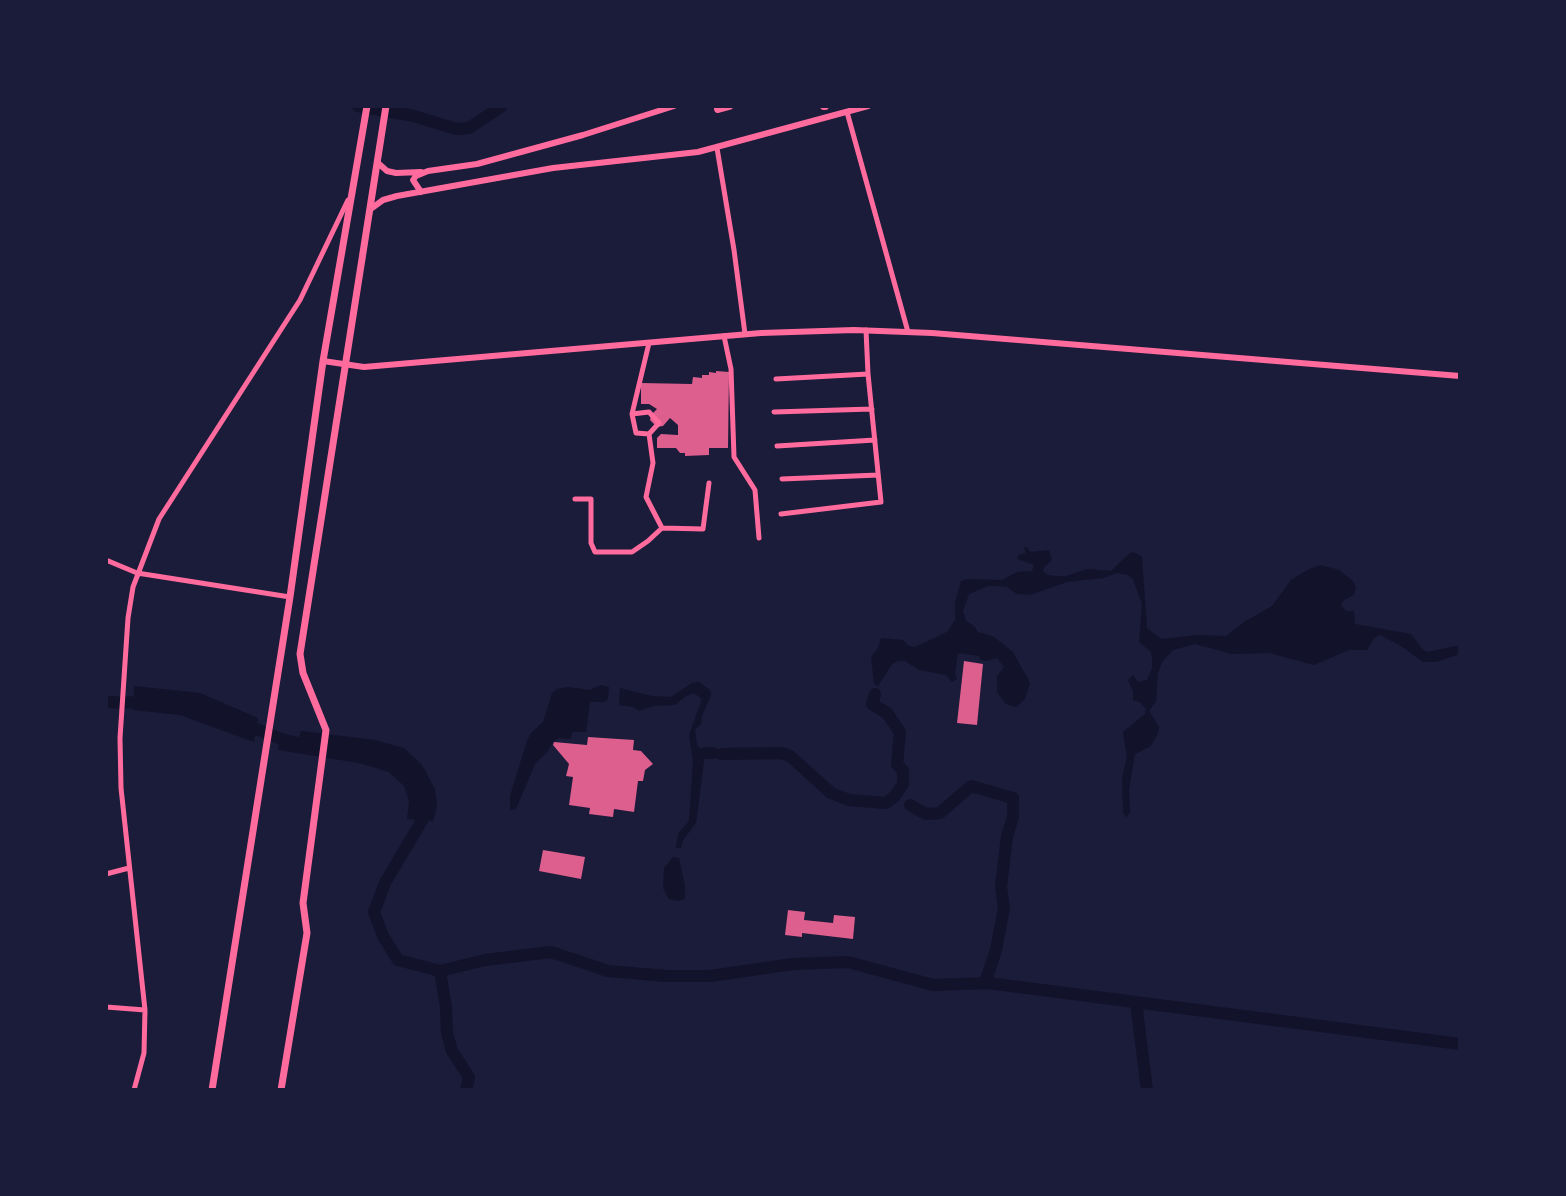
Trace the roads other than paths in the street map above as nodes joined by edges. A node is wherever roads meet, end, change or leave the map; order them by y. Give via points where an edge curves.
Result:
1 (367, 106) edge
2 (386, 106) edge
3 (674, 106) edge
4 (729, 106) edge
5 (868, 106) edge
6 (718, 109) dead end
7 (847, 112) junction
8 (717, 148) junction
9 (378, 163) junction
10 (428, 171) junction
11 (353, 188) junction
12 (421, 192) junction
13 (372, 208) junction
14 (866, 330) junction
15 (908, 332) junction
16 (745, 334) junction
17 (724, 336) junction
18 (649, 343) junction
19 (323, 361) junction
20 (347, 365) junction
21 (868, 374) junction
22 (1460, 376) edge
23 (776, 379) dead end
24 (872, 409) junction
25 (774, 412) dead end
26 (632, 414) junction
27 (649, 434) junction
28 (875, 440) junction
29 (777, 446) dead end
30 (878, 475) junction
31 (782, 479) dead end
32 (709, 483) dead end
33 (575, 499) dead end
34 (781, 514) dead end
35 (662, 528) junction
36 (759, 538) dead end
37 (106, 560) edge
38 (137, 573) junction
39 (290, 597) junction
40 (129, 868) junction
41 (106, 874) edge
42 (106, 1007) edge
43 (145, 1010) junction
44 (134, 1090) edge
45 (212, 1090) edge
46 (281, 1090) edge

1 - 11 main road
2 - 9 main road
3 - 10 street via 477,164
4 - 6 highway
5 - 7 street
7 - 8 street
7 - 15 street
8 - 12 street via 553,168
8 - 16 street
9 - 10 street via 396,173
9 - 13 main road
10 - 12 street via 413,180
11 - 19 main road
11 - 38 street via 300,300 171,498
12 - 13 street via 383,200
13 - 20 main road
14 - 15 street
14 - 16 street
14 - 21 street
15 - 22 street
16 - 17 street
17 - 18 street
17 - 36 street via 731,369 734,457 755,490
18 - 20 street
18 - 26 street
19 - 20 street
19 - 39 main road
20 - 46 main road via 300,654 326,730 303,903 307,933
21 - 23 street
21 - 24 street
24 - 25 street
24 - 28 street
26 - 27 street via 636,433
26 - 27 street via 649,412 659,423
27 - 35 street via 653,463 646,497
28 - 29 street
28 - 30 street
30 - 31 street
30 - 34 street via 881,502
32 - 35 street via 703,529
33 - 35 street via 591,499 595,552 632,552
37 - 38 street
38 - 39 street
38 - 40 street via 121,712
39 - 45 main road
40 - 41 street
40 - 43 street
42 - 43 street
43 - 44 street via 144,1053

